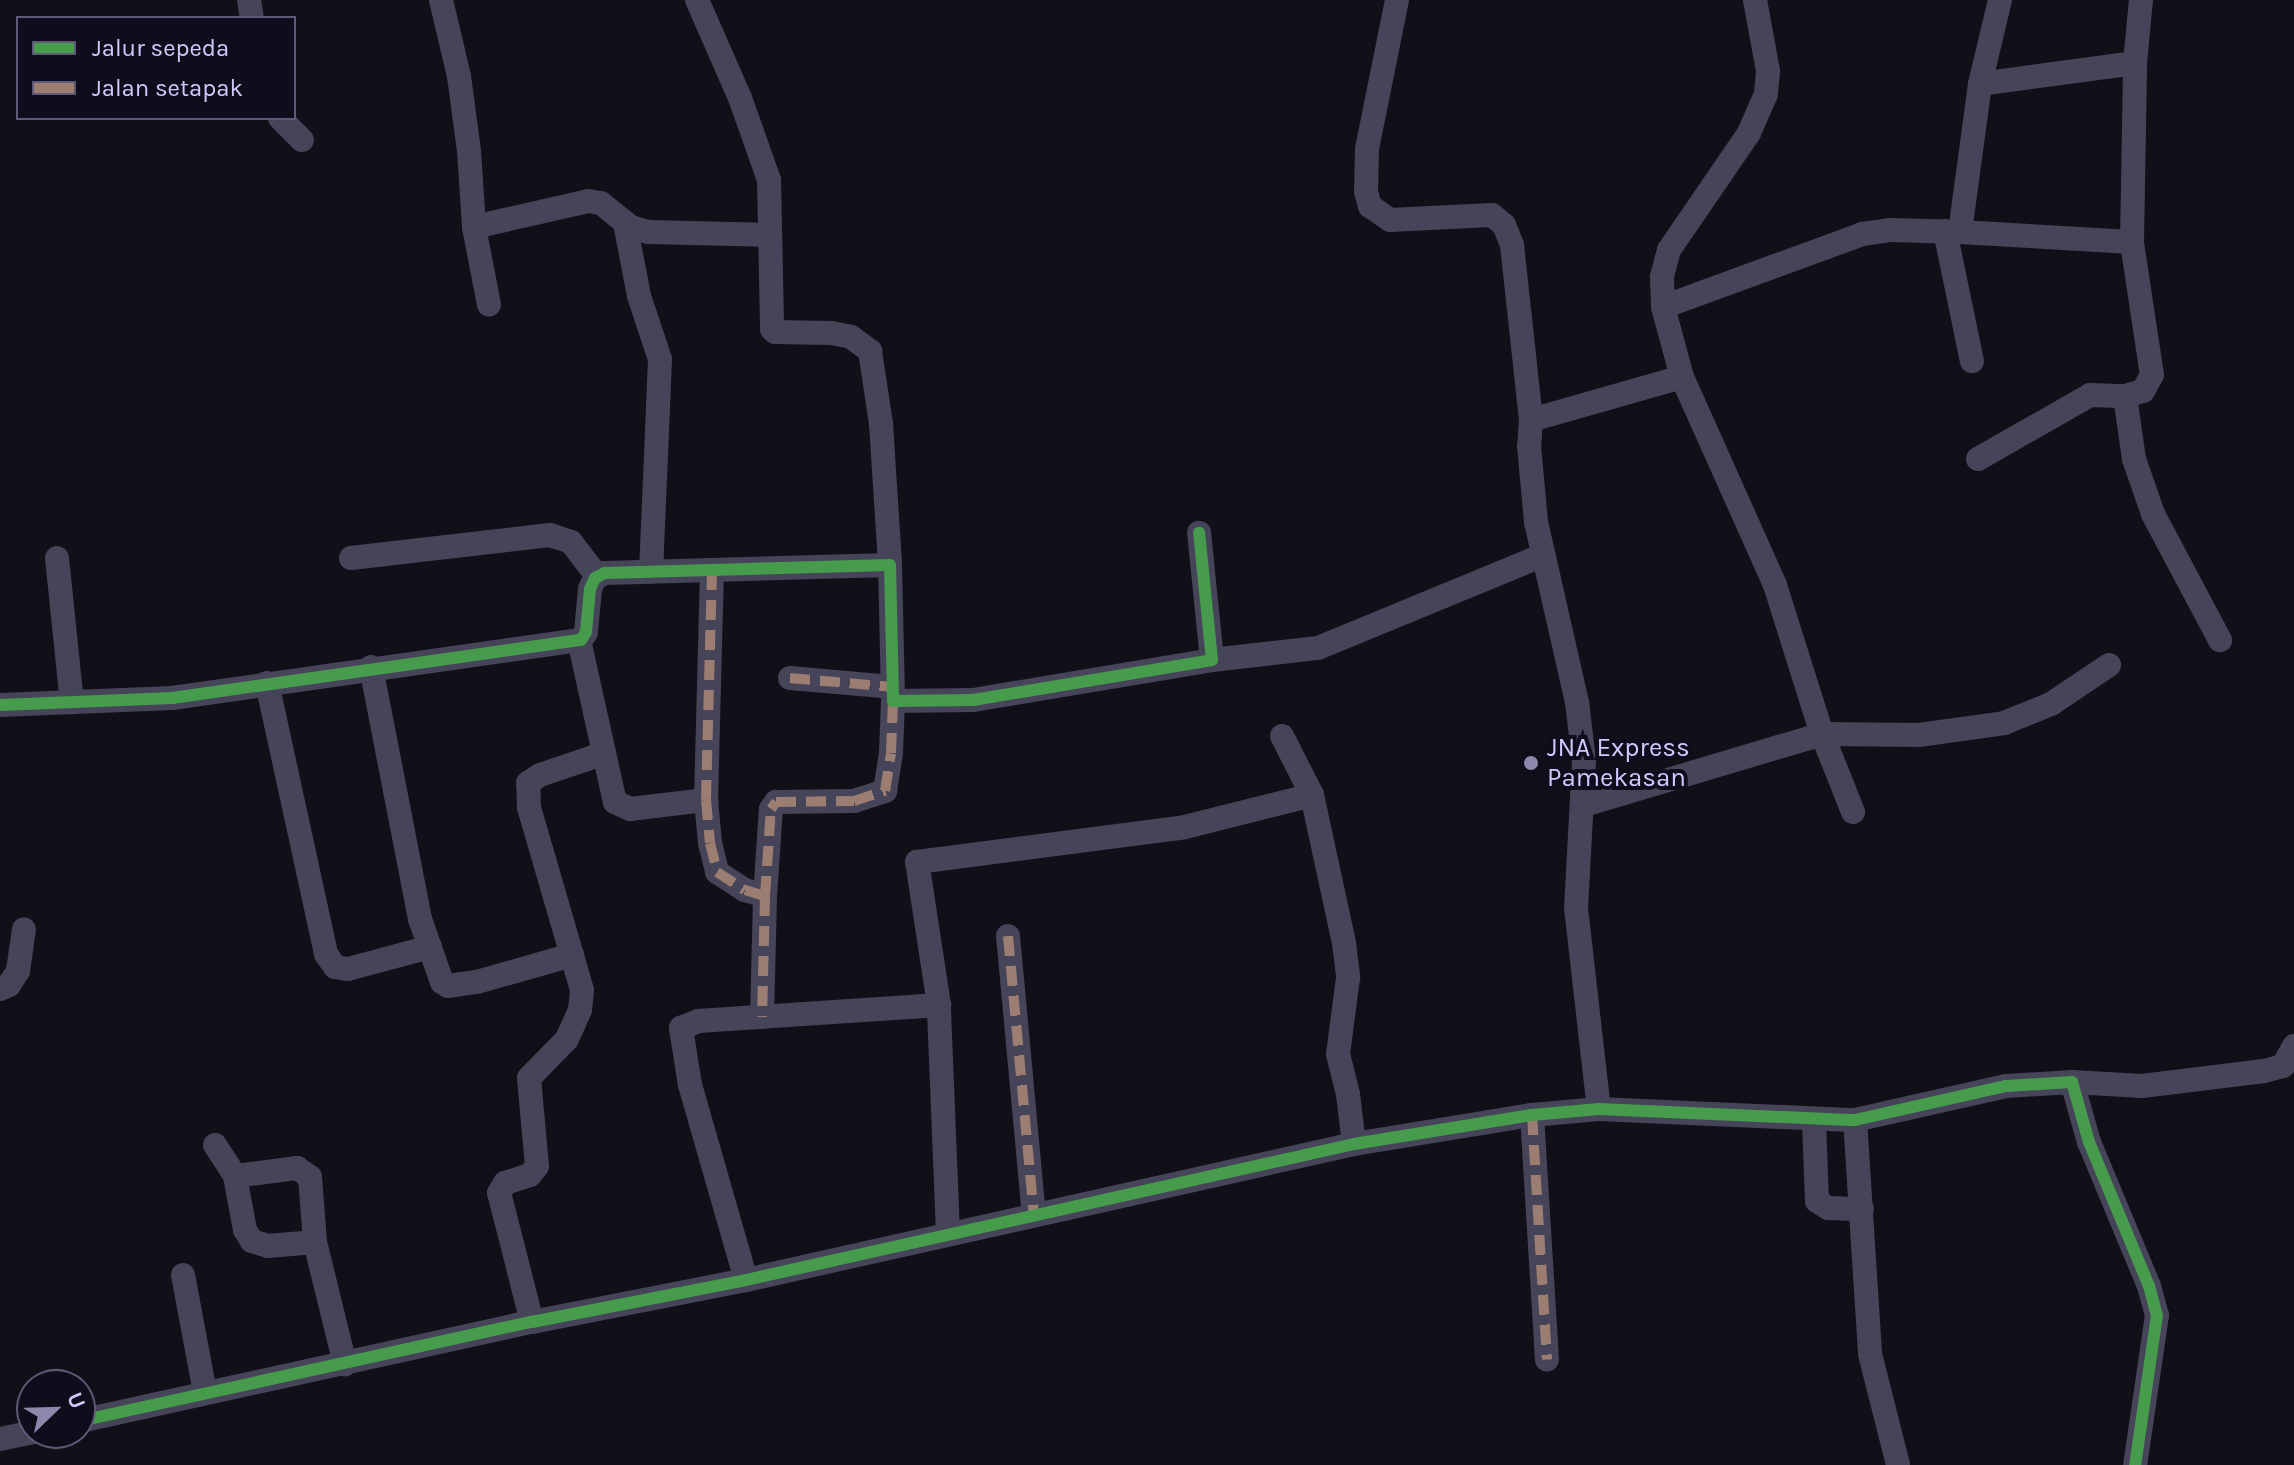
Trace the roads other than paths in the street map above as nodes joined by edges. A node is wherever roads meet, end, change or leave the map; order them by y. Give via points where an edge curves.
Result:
1 (441, 0) edge
2 (697, 0) edge
3 (1397, 0) edge
4 (1755, 0) edge
5 (2000, 0) edge
6 (2141, 0) edge
7 (2135, 63) junction
8 (1980, 84) junction
9 (282, 120) edge
10 (302, 140) dead end
11 (625, 223) junction
12 (474, 227) junction
13 (1953, 232) junction
14 (770, 235) junction
15 (2132, 242) junction
16 (489, 305) dead end
17 (1663, 307) junction
18 (1972, 361) dead end
19 (1682, 377) junction
20 (2125, 396) junction
21 (1531, 420) junction
22 (1978, 459) dead end
23 (1199, 533) dead end
24 (1544, 555) junction
25 (57, 558) dead end
26 (351, 558) dead end
27 (890, 565) junction
28 (712, 570) junction
29 (651, 572) junction
30 (597, 576) junction
31 (579, 640) junction
32 (2220, 640) dead end
33 (1212, 660) junction
34 (2109, 665) dead end
35 (371, 667) junction
36 (790, 678) dead end
37 (267, 683) junction
38 (893, 694) junction
39 (72, 702) junction
40 (0, 705) edge
41 (1822, 734) junction
42 (1282, 736) dead end
43 (602, 754) junction
44 (1312, 795) junction
45 (706, 800) junction
46 (1584, 805) junction
47 (1853, 812) dead end
48 (765, 896) junction
49 (24, 929) dead end
50 (1008, 936) dead end
51 (430, 947) junction
52 (572, 955) junction
53 (0, 989) edge
54 (939, 1005) junction
55 (762, 1017) junction
56 (2294, 1046) edge
57 (2072, 1082) junction
58 (1599, 1109) junction
59 (1532, 1115) junction
60 (1814, 1120) junction
61 (1855, 1120) junction
62 (1354, 1144) junction
63 (215, 1145) dead end
64 (235, 1176) junction
65 (1862, 1209) junction
66 (1034, 1214) junction
67 (948, 1234) junction
68 (315, 1242) junction
69 (183, 1275) dead end
70 (746, 1280) junction
71 (532, 1322) junction
72 (1547, 1360) dead end
73 (345, 1364) junction
74 (205, 1392) junction
75 (96, 1417) edge
76 (1898, 1465) edge
77 (2135, 1465) edge

1 - 12 street via 459,76
2 - 14 street via 760,150 769,180
3 - 21 street via 1367,149 1370,206 1390,220 1479,214 1492,215 1504,225 1512,245
4 - 17 street via 1768,71 1766,94 1749,133 1669,250 1662,277
5 - 8 street
6 - 7 street
7 - 8 street
7 - 15 street
8 - 13 street
9 - 10 street
11 - 12 street via 601,203 588,201
11 - 14 street via 648,232
11 - 29 street via 639,296 660,359
12 - 16 street
13 - 15 street
13 - 17 street via 1862,234
13 - 18 street
14 - 27 street via 774,331 851,337 870,351 881,424
15 - 20 street via 2152,375 2148,387
17 - 19 street
19 - 21 street
19 - 41 street via 1775,585
20 - 22 street via 2090,395
20 - 32 street via 2134,459 2149,503
21 - 24 street via 1531,481
23 - 33 street
24 - 33 street via 1318,648
24 - 46 street via 1577,702
25 - 39 street
26 - 30 street via 550,535 571,542
27 - 28 street
27 - 38 street
28 - 29 street
28 - 45 street
29 - 30 street
30 - 31 street via 590,589 586,635
31 - 35 street
31 - 43 street
33 - 38 street via 973,700
34 - 41 street via 2051,704 2004,723 1919,735
35 - 37 street
35 - 51 street via 420,919
36 - 38 street
37 - 39 street via 172,698
37 - 51 street via 326,954 335,967 348,969
38 - 48 street via 885,791 854,801 776,802 771,809
39 - 40 street
41 - 46 street
41 - 47 street
42 - 44 street
43 - 45 street via 612,796 620,807
43 - 52 street via 528,783 529,807
44 - 54 street via 1185,827 919,859 916,868
44 - 62 street via 1347,966 1338,1054
45 - 48 street via 713,866 745,890
46 - 58 street via 1576,908
48 - 55 street
49 - 53 street via 18,971
50 - 66 street
51 - 52 street via 439,978 448,986
52 - 71 street via 582,990 580,1010 567,1039 528,1082 537,1166 530,1175 505,1183 499,1193
54 - 55 street
54 - 67 street
55 - 70 street via 688,1022 680,1033
56 - 57 street via 2285,1064 2264,1071 2142,1086
57 - 61 street via 2006,1086
57 - 77 street via 2089,1142 2157,1315
58 - 59 street
58 - 60 street
59 - 62 street
59 - 72 street
60 - 61 street
60 - 65 street via 1817,1201 1828,1208
61 - 65 street
62 - 66 street
63 - 64 street
64 - 68 street via 252,1241 268,1246
64 - 68 street via 303,1170 313,1186
65 - 76 street via 1870,1354
66 - 67 street
67 - 70 street
68 - 73 street
69 - 74 street
70 - 71 street
71 - 73 street
73 - 74 street
74 - 75 street

